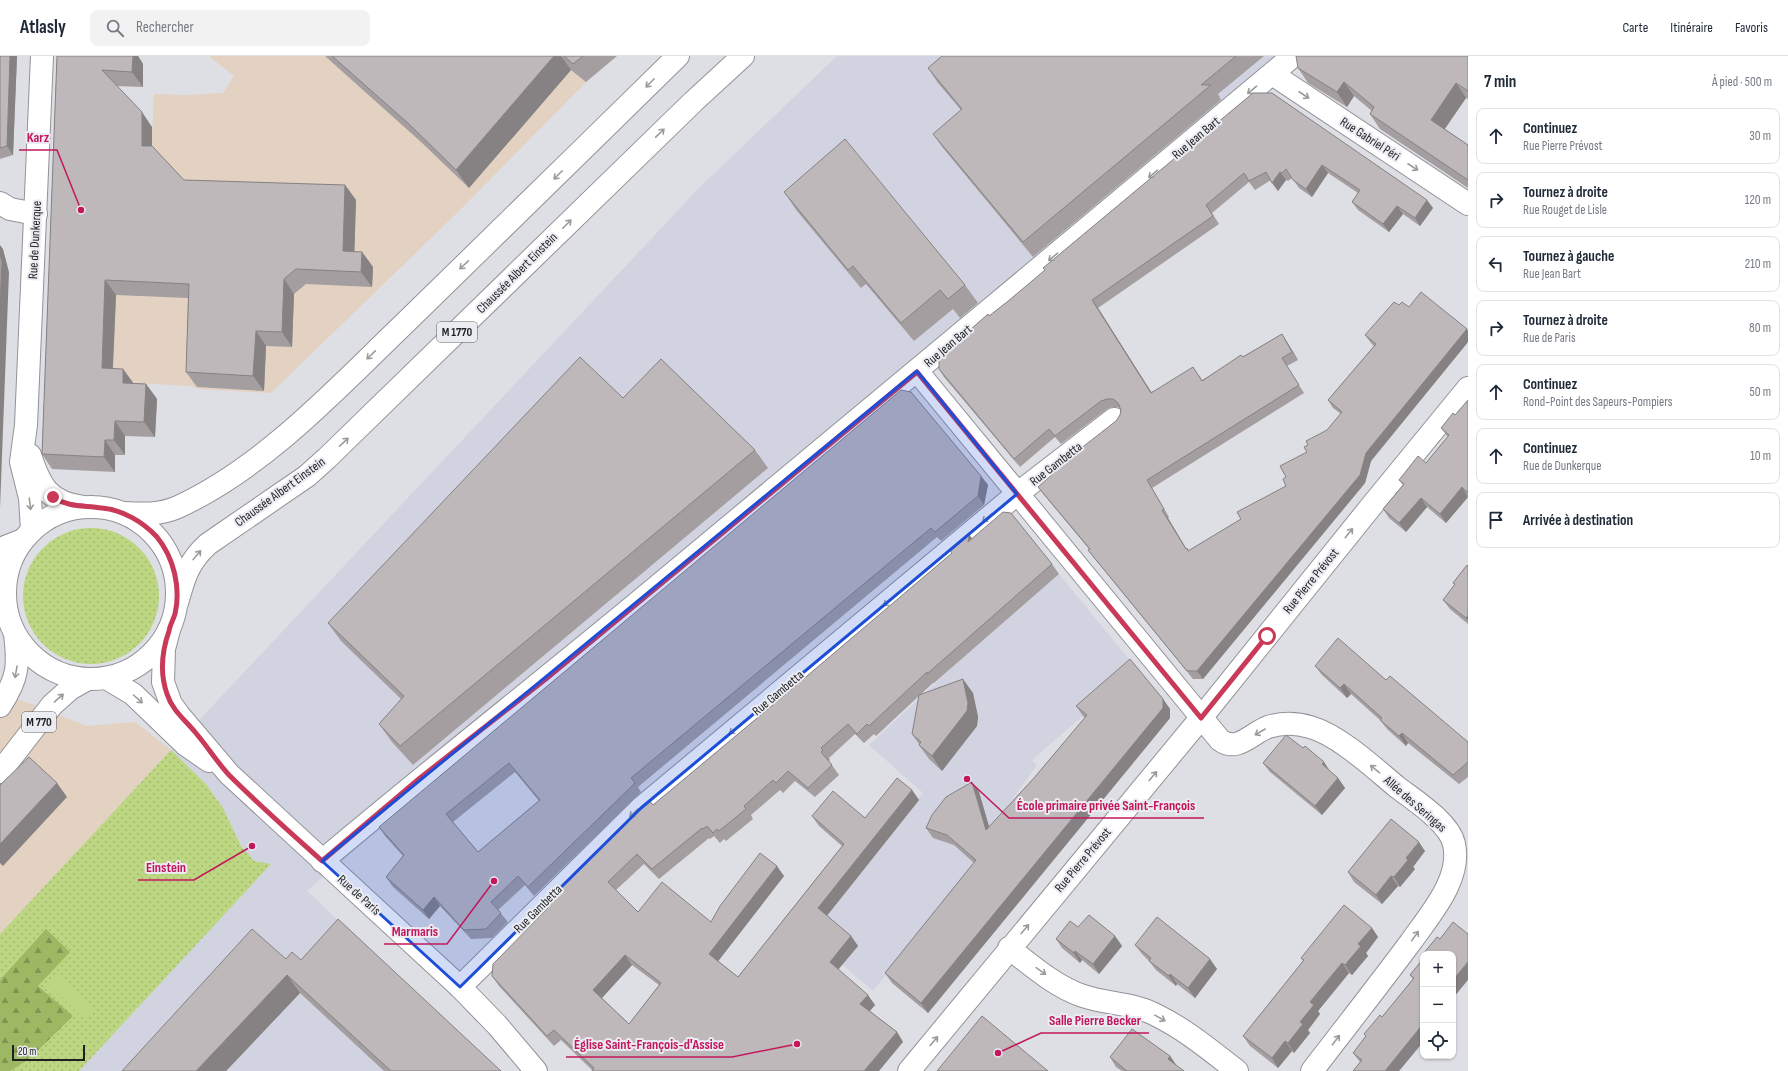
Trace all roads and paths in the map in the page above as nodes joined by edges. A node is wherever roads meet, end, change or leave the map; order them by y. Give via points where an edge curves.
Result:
1 (42, 56) edge
2 (678, 56) edge
3 (743, 56) edge
4 (1293, 56) edge
5 (1272, 74) junction
6 (0, 203) edge
7 (1468, 204) edge
8 (36, 214) junction
9 (917, 372) junction
10 (1468, 388) edge
11 (1114, 419) dead end
12 (26, 425) junction
13 (1017, 494) junction
14 (83, 507) junction
15 (124, 513) junction
16 (27, 535) junction
17 (0, 549) edge
18 (177, 603) junction
19 (7, 617) edge
20 (169, 630) junction
21 (96, 679) junction
22 (0, 706) edge
23 (1201, 718) junction
24 (0, 772) edge
25 (228, 774) junction
26 (322, 861) junction
27 (1009, 948) junction
28 (460, 987) junction
29 (536, 1071) edge
30 (909, 1071) edge
31 (1237, 1071) edge
32 (1312, 1071) edge

1 - 8 street, Rue de Dunkerque
2 -> 15 street via 519,213 276,444 256,460 177,508 162,513
18 -> 3 street, Chaussée Albert Einstein / M 1770 via 185,575 199,552 307,476 327,458 688,106
4 - 5 street, Rue Jean Bart
5 -> 7 street, Rue Gabriel Péri
5 -> 9 street, Rue Jean Bart
6 - 8 street via 10,209
8 - 12 street, Rue de Dunkerque
9 - 13 street
9 - 26 street, Rue Jean Bart
23 -> 10 street, Rue Pierre Prévost
11 - 13 street, Rue Gambetta
12 - 14 street, Rue de Dunkerque via 30,456 46,490 60,502
12 -> 16 street, Rue de Dunkerque via 21,462 30,498
13 - 23 street
13 -> 28 street, Rue Gambetta via 641,808
14 - 15 street via 104,508
14 - 16 street via 55,514
15 - 18 street via 148,528 165,549 176,576
16 - 17 street
16 - 19 street via 10,563 7,575
18 - 20 street, Chaussée Albert Einstein
19 - 21 street via 26,650 40,663 58,673
19 -> 22 street via 18,655 17,672 12,688
20 - 21 street via 158,648 143,662 125,673
20 - 25 street, Rue de Paris via 163,666 167,694 179,715
24 -> 21 street, M 770 via 52,705 70,690
21 -> 25 street, Rue de Paris via 133,694 186,745
27 -> 23 street, Rue Pierre Prévost
32 -> 23 street, Allée des Seringas via 1404,952 1448,887 1456,859 1454,843 1447,830 1427,811 1355,753 1320,730 1298,724 1276,725 1236,745 1230,745 1220,740
25 - 26 street, Rue de Paris
26 - 28 street, Rue de Paris
30 -> 27 street, Rue Pierre Prévost
27 -> 31 street via 1063,987 1084,996 1130,1005 1153,1013 1178,1027
28 - 29 street, Rue de Paris

